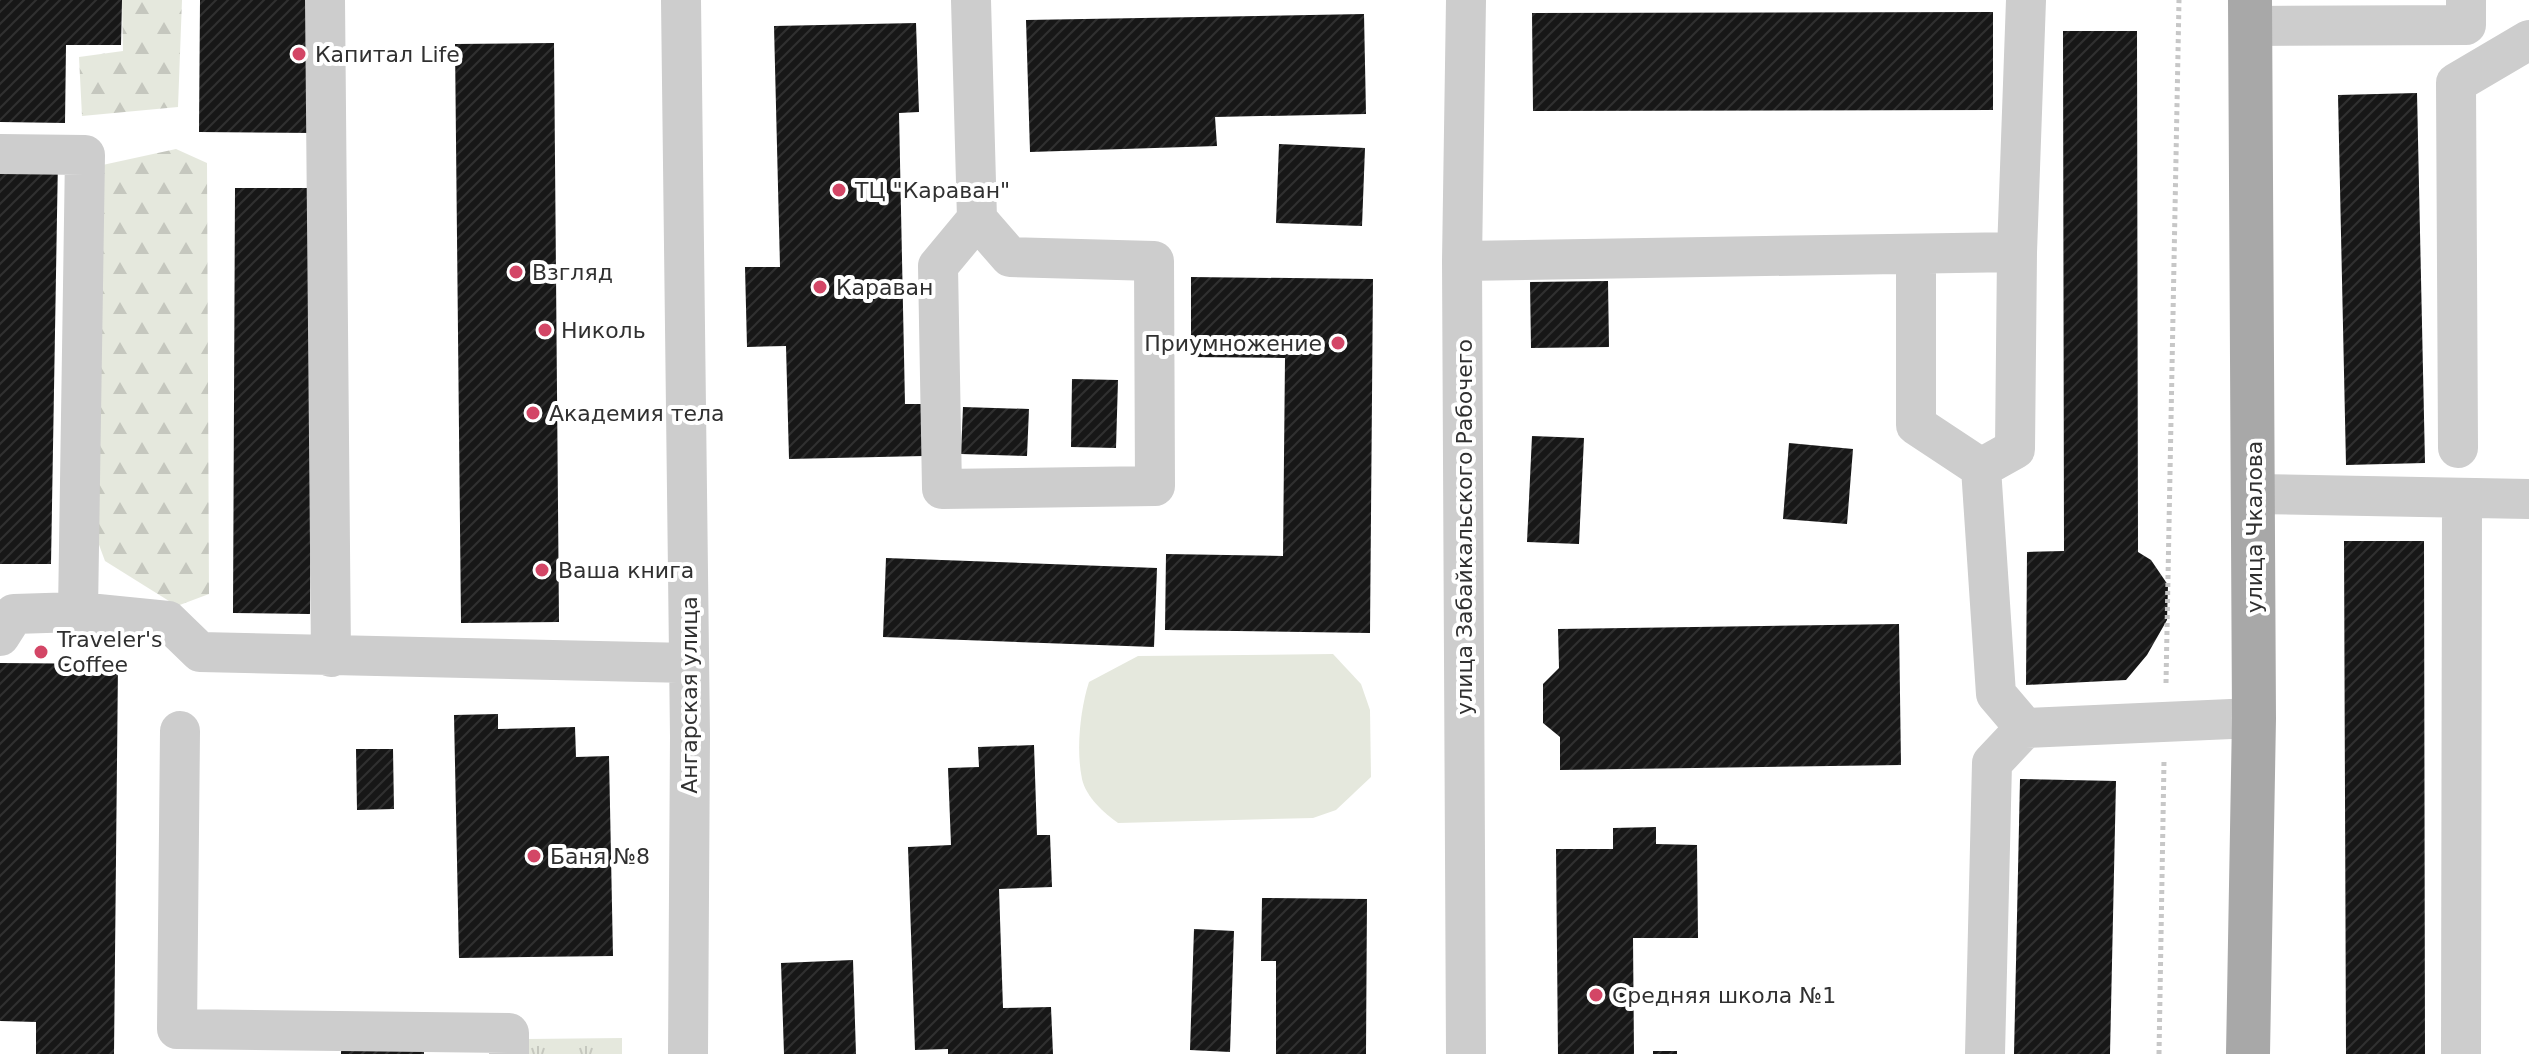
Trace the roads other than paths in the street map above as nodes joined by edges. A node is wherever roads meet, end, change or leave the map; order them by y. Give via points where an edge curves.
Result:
1 (325, 0) edge
2 (681, 0) edge
3 (971, 0) edge
4 (1466, 0) edge
5 (2026, 0) edge
6 (2466, 0) edge
7 (2250, 13) edge
8 (2529, 40) edge
9 (0, 154) edge
10 (977, 219) junction
11 (2017, 252) junction
12 (1916, 254) junction
13 (1462, 261) junction
14 (2458, 448) dead end
15 (1981, 468) junction
16 (2254, 494) junction
17 (2462, 498) junction
18 (2529, 499) edge
19 (78, 612) junction
20 (0, 636) edge
21 (331, 657) junction
22 (689, 663) junction
23 (2254, 718) junction
24 (2025, 728) junction
25 (180, 731) dead end
26 (509, 1054) edge
27 (688, 1054) edge
28 (1466, 1054) edge
29 (1985, 1054) edge
30 (2248, 1054) edge
31 (2461, 1054) edge

1 - 21 street
2 - 22 street, Ангарская улица
3 - 10 street
4 - 13 street, улица Забайкальского Рабочего
5 - 11 street
6 - 7 street via 2466,25
7 - 16 main road, улица Чкалова
8 - 14 street via 2456,83
9 - 19 street via 85,155
10 - 10 street via 1010,257 1154,261 1155,486 942,489 938,266
11 - 12 street
11 - 15 street via 2015,449
12 - 13 street
12 - 15 street via 1916,425
13 - 28 street, улица Забайкальского Рабочего
15 - 24 street via 1996,694
16 - 17 street
16 - 23 main road, улица Чкалова
17 - 18 street
17 - 31 street
19 - 20 street via 14,614
19 - 21 street via 168,621 200,652
21 - 22 street
22 - 27 street, Ангарская улица
23 - 24 street
23 - 30 main road, улица Чкалова
24 - 29 street via 1992,763
25 - 26 street via 177,1029 509,1033

